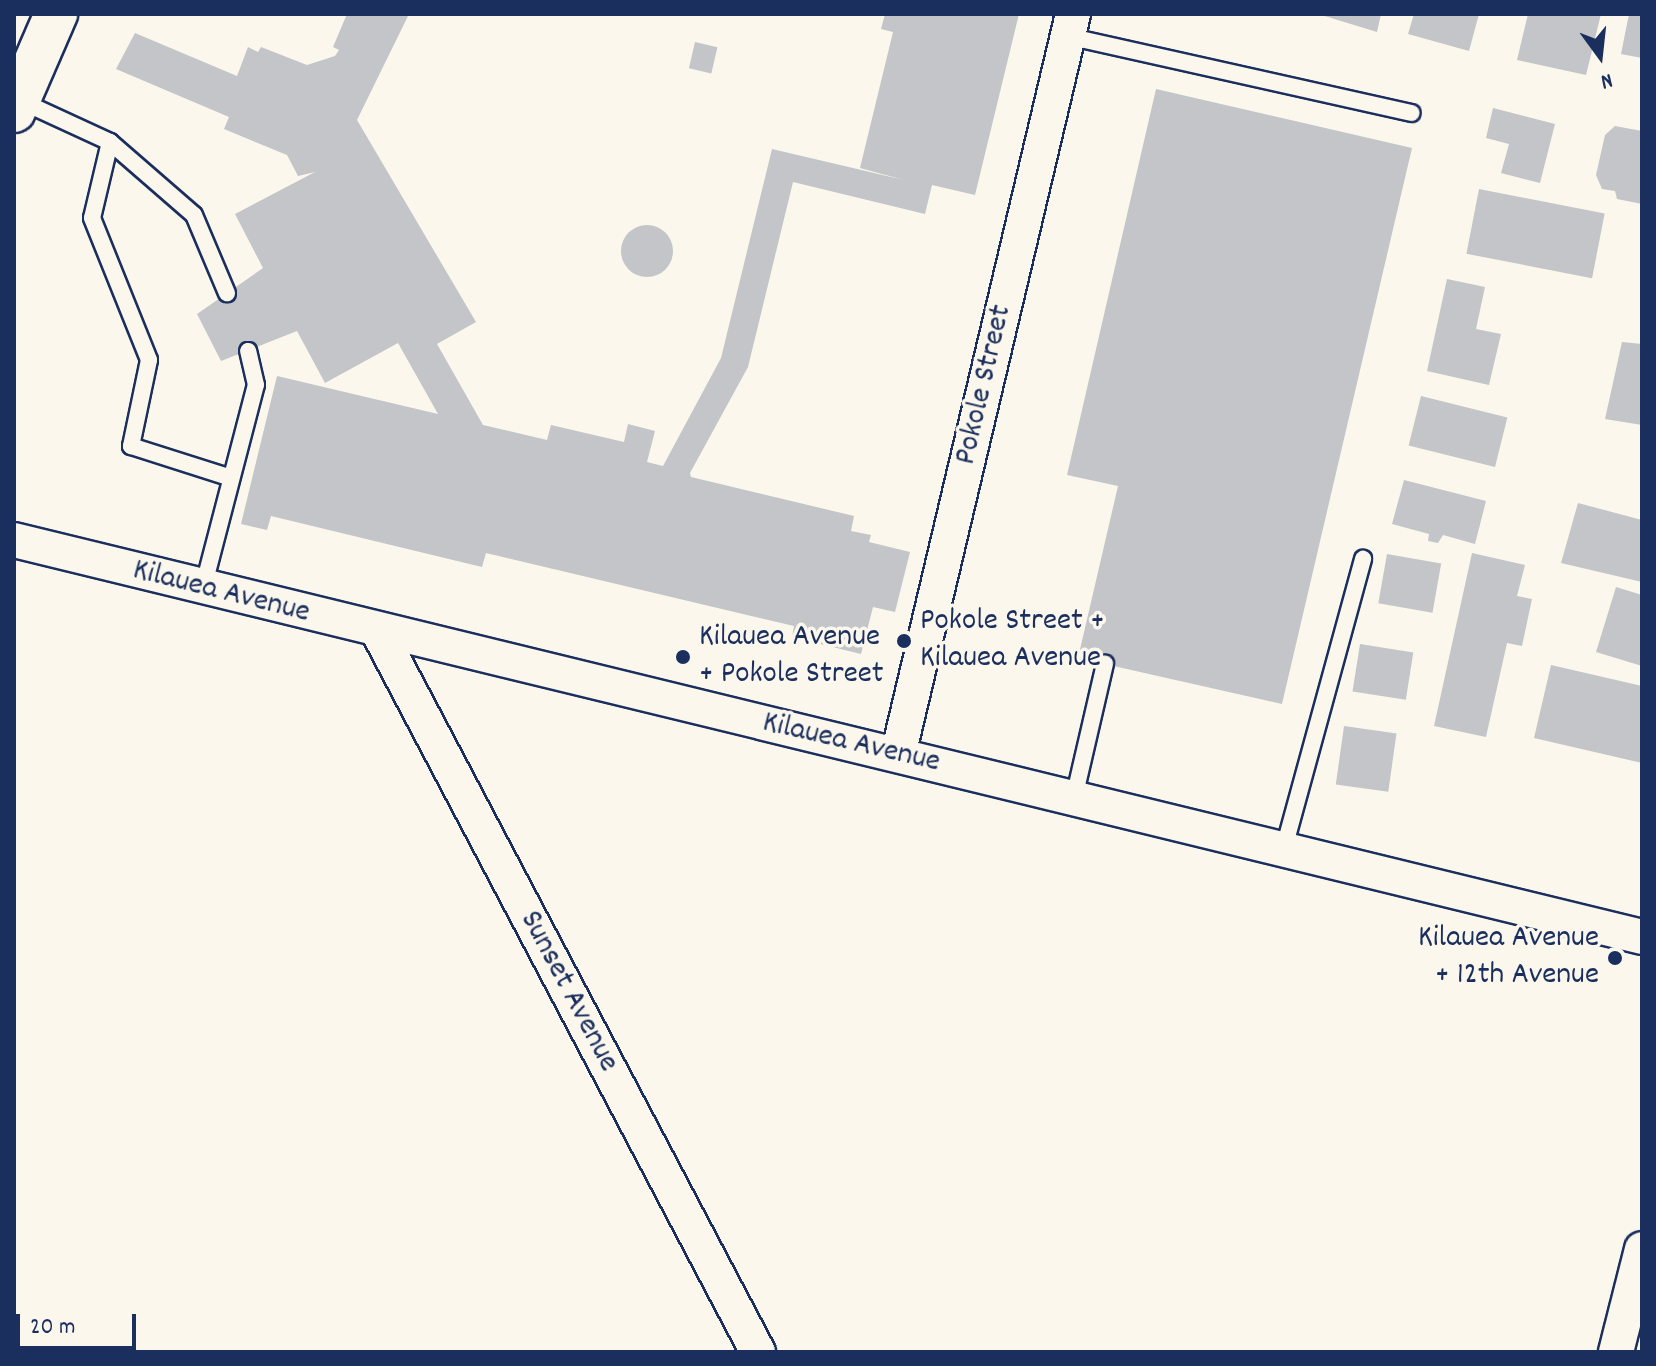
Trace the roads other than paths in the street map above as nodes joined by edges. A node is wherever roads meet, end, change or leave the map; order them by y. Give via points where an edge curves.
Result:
1 (56, 14) edge
2 (1070, 25) edge
3 (16, 105) edge
4 (1411, 113) dead end
5 (110, 142) junction
6 (227, 293) dead end
7 (248, 351) dead end
8 (231, 478) junction
9 (14, 540) edge
10 (1363, 559) dead end
11 (203, 588) junction
12 (379, 633) junction
13 (1105, 664) dead end
14 (898, 755) junction
15 (1074, 798) junction
16 (1284, 848) junction
17 (1642, 937) edge
18 (1642, 1249) edge
19 (758, 1352) edge
20 (1616, 1352) edge

1 - 3 street
2 - 4 lane
2 - 14 street, Pokole Street
3 - 5 lane
5 - 6 lane via 194,215
5 - 8 lane via 92,218 149,360 131,446
7 - 8 lane via 256,385
8 - 11 lane
9 - 11 street, Kilauea Avenue
10 - 16 lane
11 - 12 street, Kilauea Avenue
12 - 14 street, Kilauea Avenue
12 - 19 street, Sunset Avenue
13 - 15 lane
14 - 15 street, Kilauea Avenue
15 - 16 street, Kilauea Avenue
16 - 17 street, Kilauea Avenue
18 - 20 street

